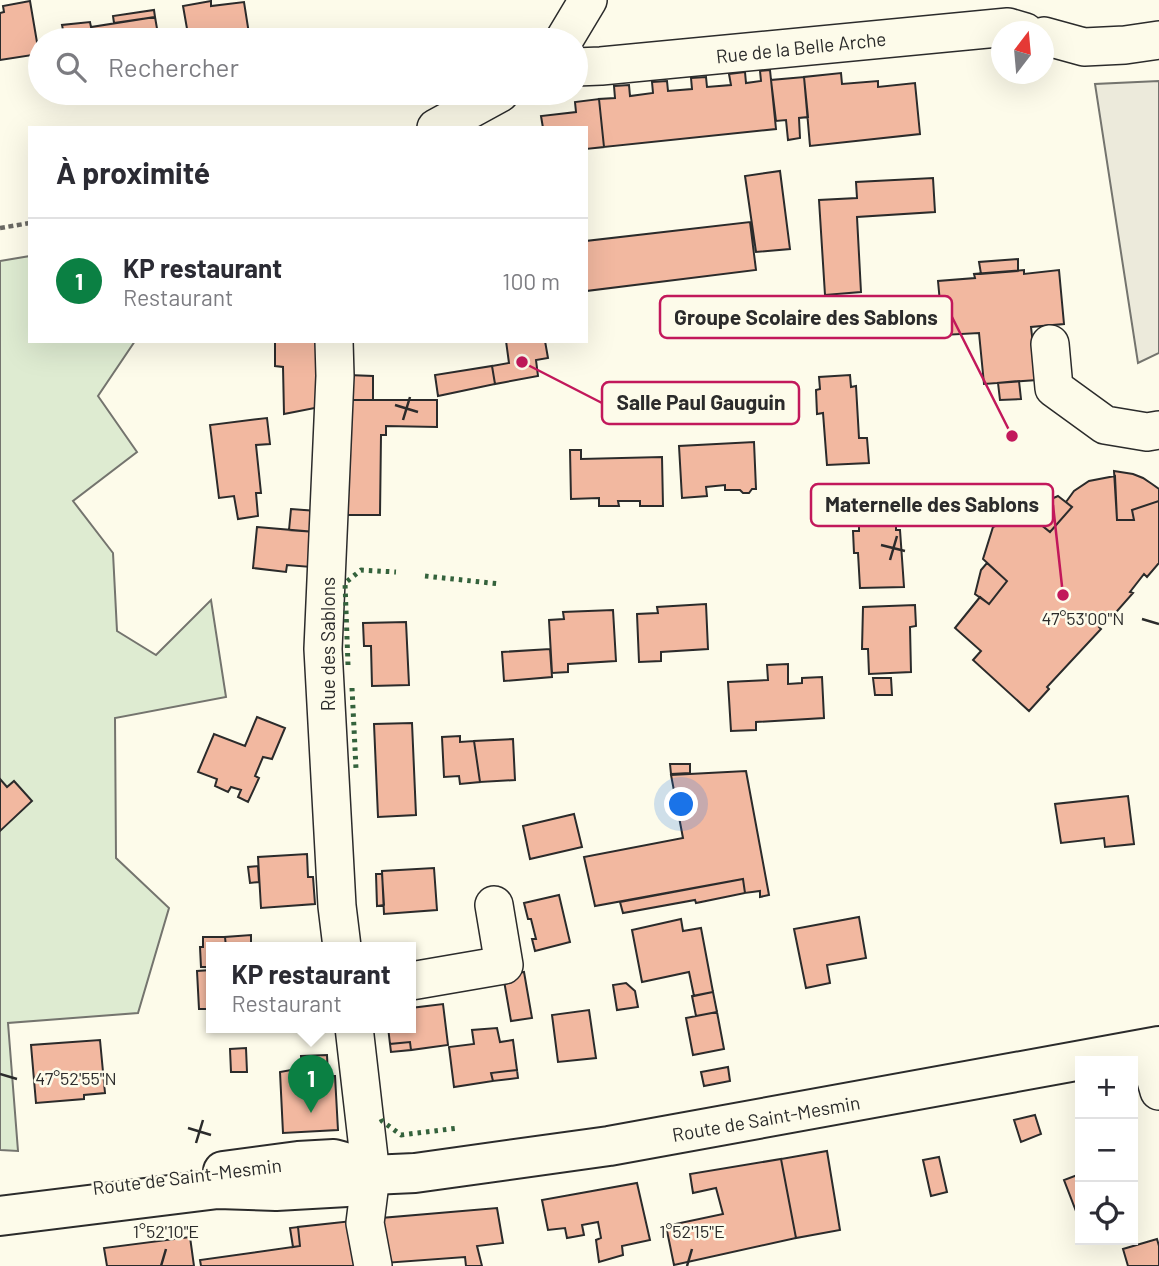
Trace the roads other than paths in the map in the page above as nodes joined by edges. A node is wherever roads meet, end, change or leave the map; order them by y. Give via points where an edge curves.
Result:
1 (587, 0) edge
2 (571, 28) edge
3 (991, 29) edge
4 (1054, 39) edge
5 (1159, 40) edge
6 (588, 66) edge
7 (478, 105) edge
8 (440, 126) edge
9 (334, 343) edge
10 (1050, 344) dead end
11 (1159, 430) edge
12 (495, 905) dead end
13 (341, 942) edge
14 (416, 980) edge
15 (355, 1033) edge
16 (1153, 1048) edge
17 (1159, 1091) edge
18 (371, 1175) junction
19 (0, 1201) edge
20 (0, 1216) edge
21 (373, 1266) edge

1 - 2 street
3 - 6 street, Rue de la Belle Arche
4 - 5 street via 1084,47
7 - 8 street
9 - 13 street, Rue des Sablons via 323,649
10 - 11 street via 1054,387 1105,425
12 - 14 street via 504,965
15 - 18 street
16 - 17 street
16 - 18 main road, Route de Saint-Mesmin via 609,1146
18 - 19 main road, Route de Saint-Mesmin via 334,1159 298,1161
18 - 20 main road, Route de Saint-Mesmin via 348,1187 218,1189
18 - 21 street via 365,1223

